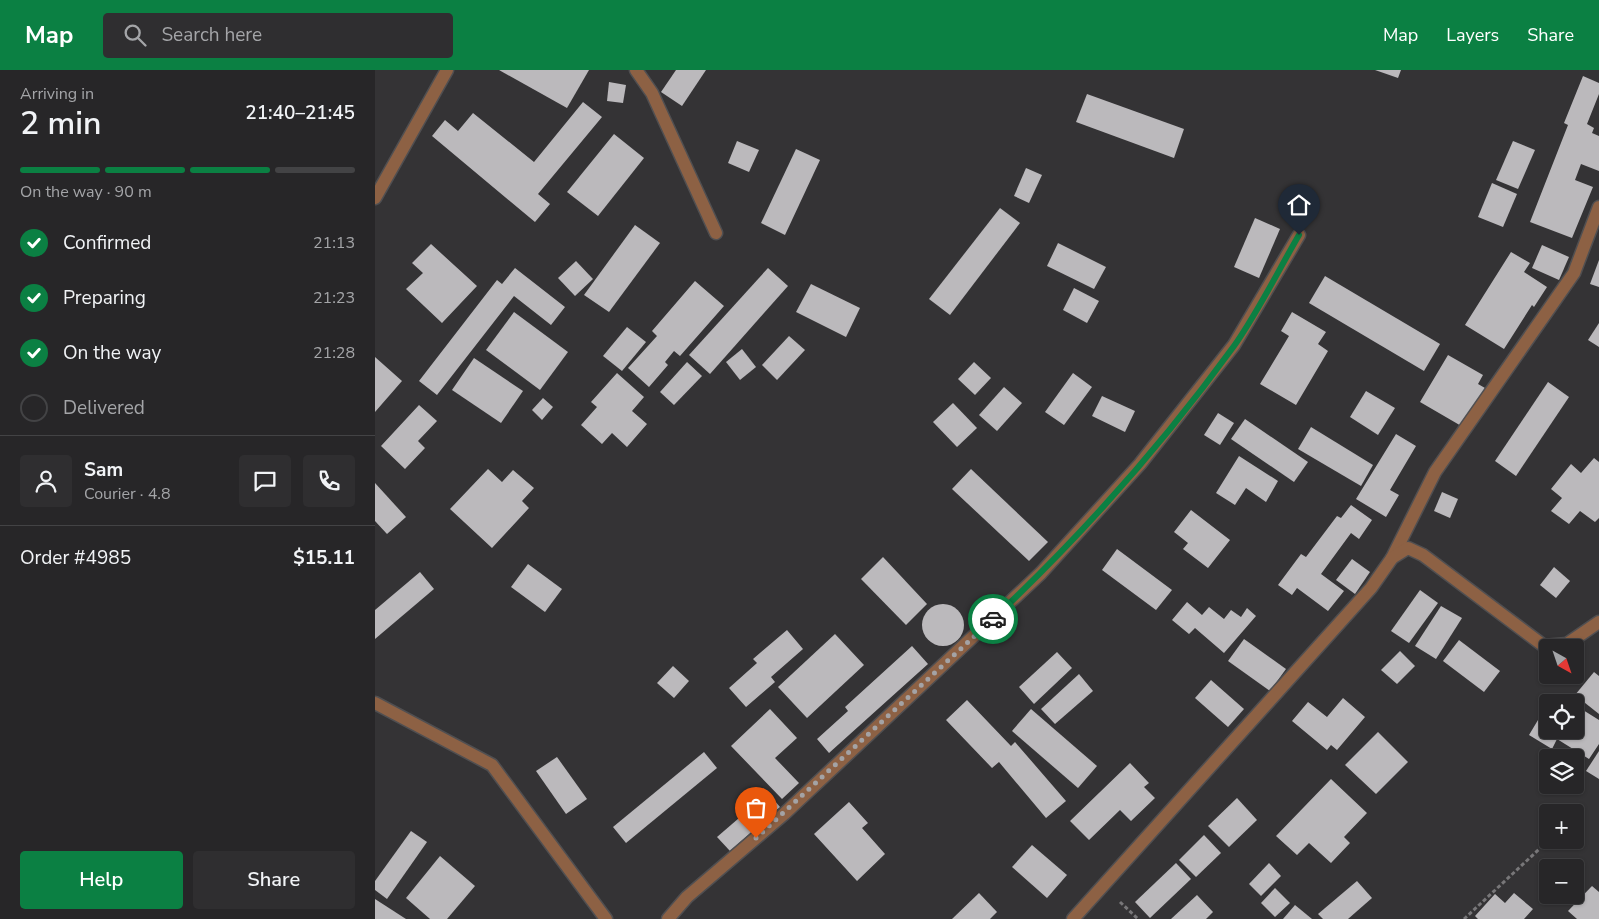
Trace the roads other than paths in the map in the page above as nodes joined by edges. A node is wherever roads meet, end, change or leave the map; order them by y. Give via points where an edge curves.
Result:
1 (447, 70) edge
2 (637, 70) edge
3 (375, 198) edge
4 (1599, 206) edge
5 (716, 233) dead end
6 (1299, 235) dead end
7 (1392, 558) junction
8 (1599, 622) edge
9 (375, 703) edge
10 (606, 919) edge
11 (668, 919) edge
12 (1073, 919) edge

1 - 3 street
2 - 5 street via 652,93
4 - 7 street via 1574,274 1435,472
6 - 11 street via 1234,345 1140,464 1041,573 791,808 687,897
7 - 8 street via 1407,548 1423,555 1544,646 1567,644
7 - 12 street via 1371,588
9 - 10 street via 492,765

